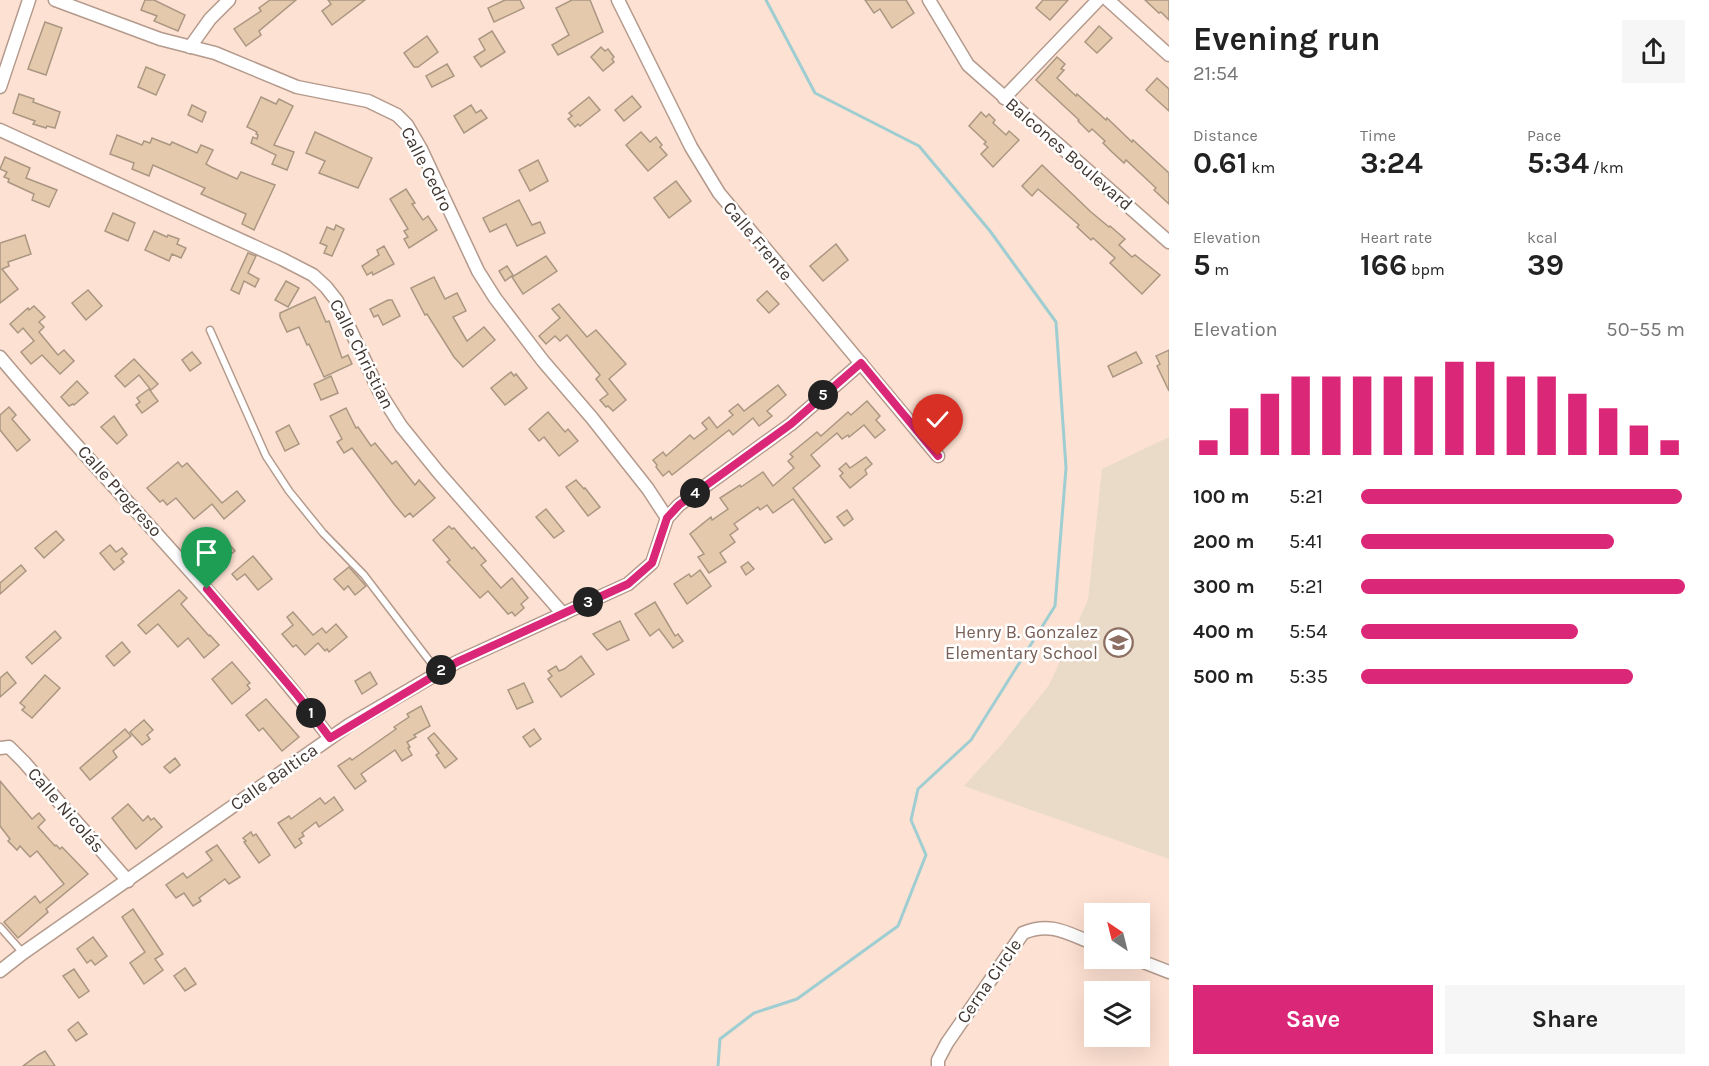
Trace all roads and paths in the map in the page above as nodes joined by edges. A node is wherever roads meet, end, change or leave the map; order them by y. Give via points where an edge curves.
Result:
1 (29, 0) edge
2 (55, 0) edge
3 (229, 0) edge
4 (618, 0) edge
5 (929, 0) edge
6 (1098, 0) edge
7 (1108, 0) edge
8 (190, 47) junction
9 (1169, 55) edge
10 (0, 87) edge
11 (1004, 98) junction
12 (0, 130) edge
13 (1169, 242) edge
14 (210, 330) dead end
15 (0, 357) edge
16 (861, 363) junction
17 (938, 456) dead end
18 (667, 518) junction
19 (563, 614) junction
20 (438, 672) junction
21 (330, 738) junction
22 (0, 747) edge
23 (128, 881) junction
24 (0, 927) edge
25 (1084, 940) edge
26 (23, 953) junction
27 (1150, 965) edge
28 (0, 971) edge
29 (1169, 972) edge
30 (938, 1066) edge

1 - 10 street
2 - 8 street, Calle Cedro
3 - 8 street
4 - 16 street, Calle Frente via 691,147 719,193
5 - 11 street, Balcones Boulevard via 968,65
6 - 11 street
7 - 9 street
8 - 18 street, Calle Cedro via 297,87 368,101 397,115 421,149 478,271 495,298
11 - 13 street, Balcones Boulevard
12 - 19 street, Calle Christian via 282,259 326,286 401,426
14 - 20 lane via 267,456 289,491 364,575
15 - 21 street, Calle Progreso via 207,589
16 - 17 street, Calle Frente
16 - 18 street, Calle Baltica via 791,424 689,497
18 - 19 street, Calle Baltica via 652,563 628,584
19 - 20 street, Calle Baltica
20 - 21 street, Calle Baltica
21 - 23 street, Calle Baltica
22 - 23 street, Calle Nicolás via 9,747 24,762
23 - 26 street, Calle Baltica
24 - 26 lane
25 - 30 street, Cerna Circle via 1052,928 1035,927 1023,933 947,1043
26 - 28 street, Calle Baltica
27 - 29 street

